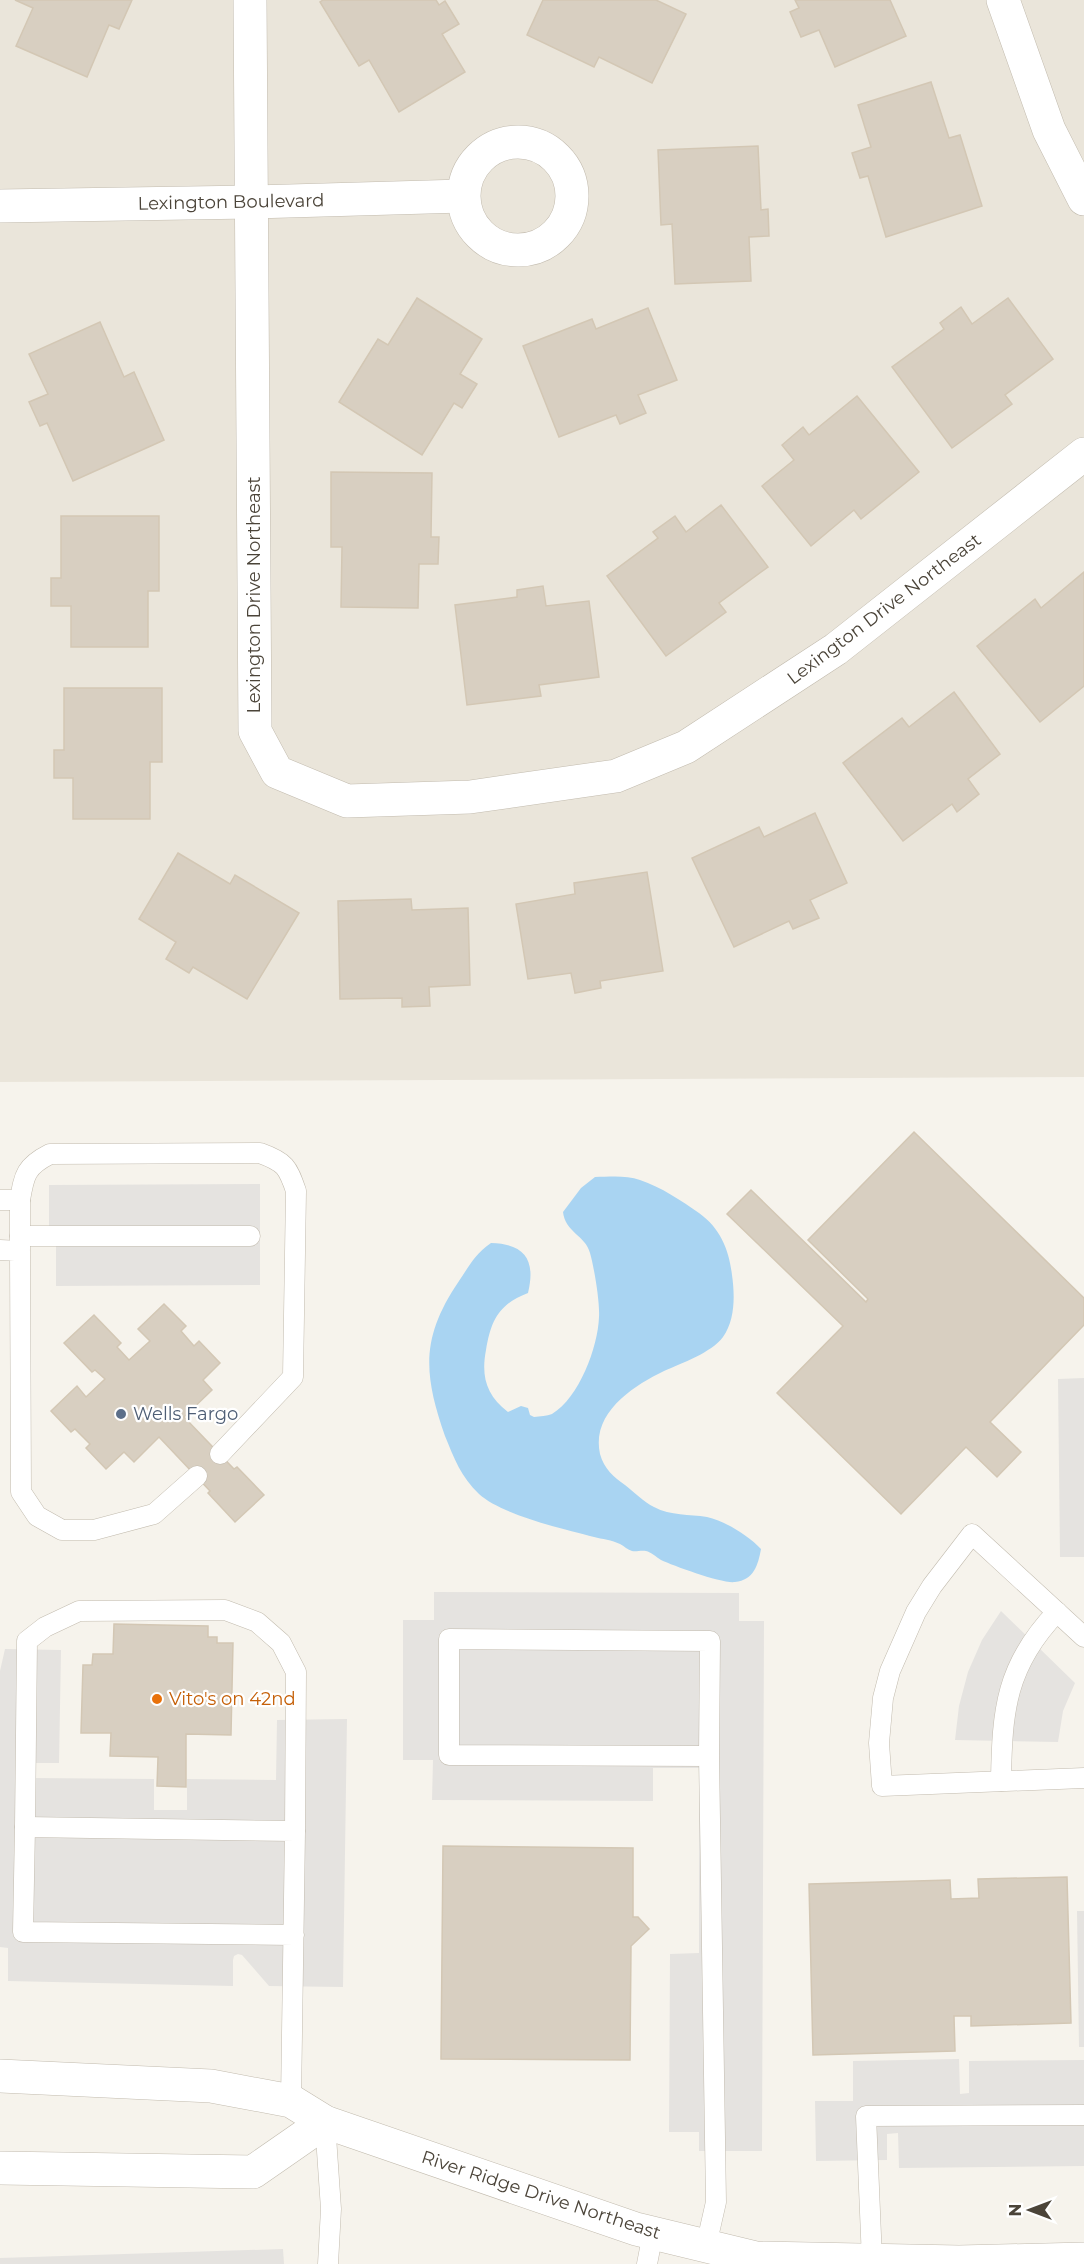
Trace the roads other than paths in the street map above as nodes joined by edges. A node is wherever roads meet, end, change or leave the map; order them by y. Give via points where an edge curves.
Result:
1 (249, 0) edge
2 (1003, 0) edge
3 (463, 196) dead end
4 (1084, 199) edge
5 (251, 202) junction
6 (0, 206) edge
7 (1084, 454) edge
8 (0, 1200) edge
9 (20, 1200) junction
10 (250, 1236) dead end
11 (20, 1244) junction
12 (0, 1250) edge
13 (220, 1454) dead end
14 (197, 1476) dead end
15 (1057, 1612) junction
16 (1082, 1631) edge
17 (709, 1756) junction
18 (1084, 1778) edge
19 (1001, 1781) junction
20 (25, 1827) junction
21 (295, 1831) junction
22 (294, 1935) junction
23 (0, 2076) edge
24 (291, 2102) junction
25 (1084, 2115) edge
26 (325, 2122) junction
27 (0, 2168) edge
28 (706, 2246) junction
29 (650, 2248) edge
30 (1084, 2259) edge
31 (872, 2260) junction
32 (756, 2261) edge
33 (1028, 2262) edge
34 (328, 2264) edge

1 - 5 street, Lexington Drive Northeast
2 - 4 street via 1049,130
3 - 5 street, Lexington Boulevard
5 - 6 street, Lexington Boulevard
5 - 7 street, Lexington Drive Northeast via 255,731 277,772 347,801 470,798 616,776 686,747 836,649
8 - 9 lane
9 - 11 lane
9 - 13 lane via 24,1176 35,1161 50,1154 260,1153 275,1158 289,1170 296,1191 293,1377
10 - 11 lane
11 - 12 lane
11 - 14 lane via 21,1492 37,1516 62,1530 94,1530 154,1514
15 - 16 lane
15 - 19 lane via 1026,1650 1012,1679 1005,1710
15 - 19 lane via 972,1534 916,1612 890,1671 879,1743 882,1786
17 - 17 lane via 710,1641 448,1639 448,1755
17 - 28 lane via 716,2202
18 - 19 lane
20 - 21 lane
20 - 21 lane via 27,1641 45,1627 79,1611 225,1610 257,1622 281,1643 296,1672
20 - 22 lane via 23,1932
21 - 22 lane
22 - 24 lane
23 - 24 street, River Ridge Drive Northeast via 211,2086
24 - 26 street, River Ridge Drive Northeast
25 - 31 lane via 866,2116
26 - 27 street via 253,2172
26 - 29 street, River Ridge Drive Northeast via 636,2229
26 - 34 lane via 331,2209
28 - 29 street, River Ridge Drive Northeast
28 - 32 street, River Ridge Drive Northeast
30 - 33 street, River Ridge Drive Northeast
31 - 32 street, River Ridge Drive Northeast
31 - 33 street, River Ridge Drive Northeast

